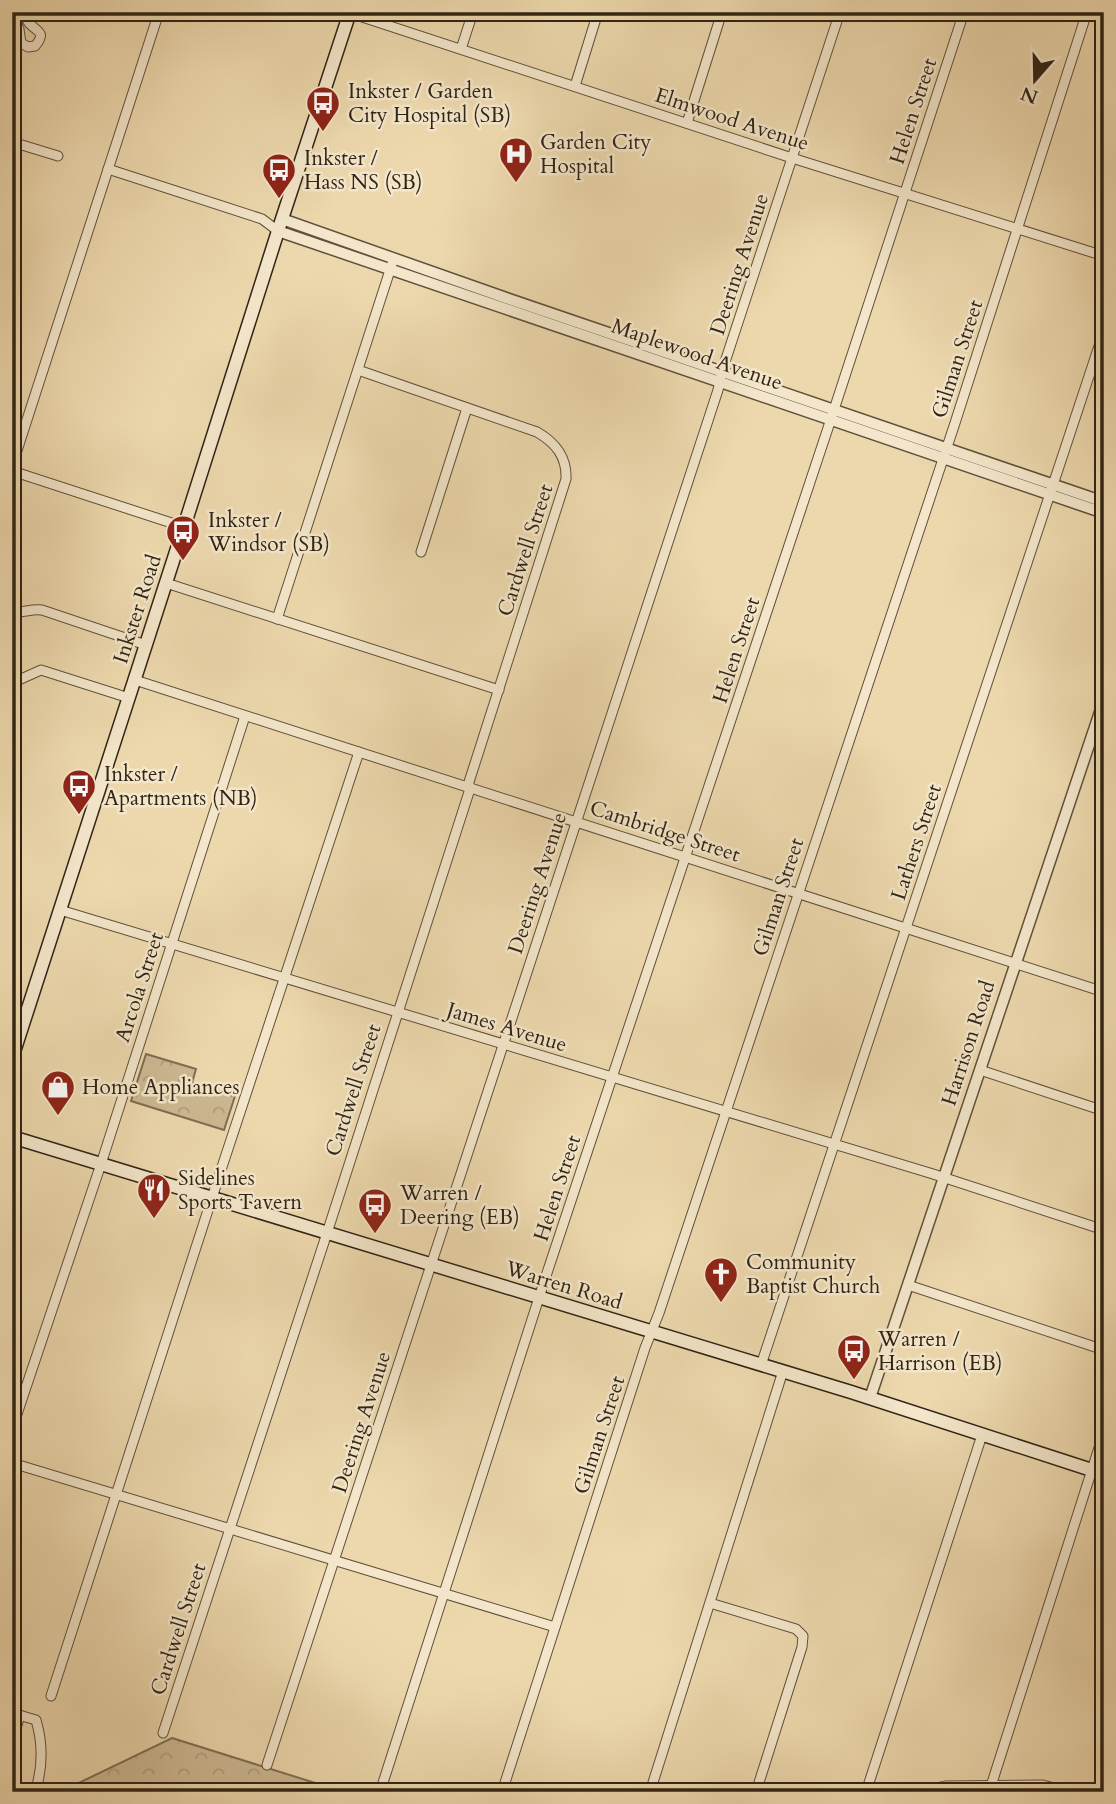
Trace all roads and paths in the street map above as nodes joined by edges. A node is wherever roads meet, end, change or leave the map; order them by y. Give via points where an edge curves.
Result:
1 (159, 12) edge
2 (473, 12) edge
3 (598, 12) edge
4 (722, 12) edge
5 (840, 12) edge
6 (964, 12) edge
7 (1089, 12) edge
8 (350, 13) edge
9 (1104, 16) edge
10 (461, 49) junction
11 (575, 86) junction
12 (687, 123) junction
13 (12, 142) edge
14 (58, 156) dead end
15 (792, 158) junction
16 (108, 169) junction
17 (905, 193) junction
18 (280, 225) junction
19 (1018, 229) junction
20 (1104, 256) edge
21 (392, 264) junction
22 (1104, 331) edge
23 (358, 370) junction
24 (721, 377) junction
25 (467, 408) junction
26 (833, 415) junction
27 (944, 453) junction
28 (12, 466) edge
29 (12, 471) edge
30 (1051, 490) junction
31 (1104, 502) edge
32 (1104, 513) edge
33 (184, 527) junction
34 (421, 552) dead end
35 (166, 583) junction
36 (12, 611) edge
37 (277, 619) junction
38 (146, 645) junction
39 (135, 680) junction
40 (12, 683) edge
41 (499, 690) junction
42 (129, 698) junction
43 (1104, 700) edge
44 (245, 716) junction
45 (359, 752) junction
46 (469, 787) junction
47 (576, 821) junction
48 (686, 856) junction
49 (798, 892) junction
50 (60, 910) junction
51 (906, 927) junction
52 (172, 943) junction
53 (1015, 962) junction
54 (285, 977) junction
55 (1104, 992) edge
56 (397, 1012) junction
57 (503, 1044) junction
58 (12, 1058) edge
59 (980, 1070) junction
60 (612, 1077) junction
61 (725, 1111) junction
62 (1104, 1111) edge
63 (12, 1137) edge
64 (834, 1144) junction
65 (100, 1164) junction
66 (944, 1177) junction
67 (212, 1199) junction
68 (1104, 1230) edge
69 (327, 1233) junction
70 (430, 1265) junction
71 (908, 1285) junction
72 (539, 1297) junction
73 (652, 1332) junction
74 (1104, 1350) edge
75 (761, 1364) junction
76 (783, 1371) junction
77 (870, 1398) junction
78 (12, 1429) edge
79 (1104, 1432) edge
80 (982, 1435) junction
81 (12, 1464) edge
82 (1097, 1472) edge
83 (115, 1494) junction
84 (229, 1529) junction
85 (334, 1561) junction
86 (443, 1594) junction
87 (710, 1603) junction
88 (555, 1627) junction
89 (51, 1696) dead end
90 (16, 1714) edge
91 (163, 1733) dead end
92 (12, 1742) edge
93 (267, 1765) dead end
94 (991, 1786) junction
95 (35, 1792) edge
96 (380, 1792) edge
97 (502, 1792) edge
98 (650, 1792) edge
99 (756, 1792) edge
100 (866, 1792) edge
101 (918, 1792) edge
102 (1068, 1792) edge

1 - 16 street
2 - 10 street
3 - 11 street
4 - 12 street
5 - 15 street, Deering Avenue
6 - 17 street, Helen Street
7 - 9 street
7 - 19 street, Gilman Street
8 - 10 street, Elmwood Avenue
8 - 18 main road, Inkster Road
10 - 11 street, Elmwood Avenue
11 - 12 street, Elmwood Avenue
12 - 15 street, Elmwood Avenue
13 - 14 street
15 - 17 street, Elmwood Avenue
15 - 24 street, Deering Avenue
16 - 18 street
16 - 28 street
17 - 19 street, Elmwood Avenue
17 - 26 street, Helen Street
18 - 21 street, Maplewood Avenue
18 - 33 main road, Inkster Road
19 - 20 street, Elmwood Avenue
19 - 27 street, Gilman Street
21 - 23 street
21 - 24 street, Maplewood Avenue
22 - 30 street, Lathers Street
23 - 25 street
23 - 37 street
24 - 26 street, Maplewood Avenue
24 - 47 street, Deering Avenue
25 - 34 street
25 - 41 street, Cardwell Street via 537,432 554,443 566,473
26 - 27 street, Maplewood Avenue
26 - 48 street, Helen Street
27 - 30 street, Maplewood Avenue
27 - 49 street, Gilman Street
29 - 33 street
30 - 31 street, Maplewood Avenue
30 - 32 street, Maplewood Avenue
30 - 51 street, Lathers Street
33 - 35 main road, Inkster Road
35 - 37 street
35 - 38 main road, Inkster Road
36 - 38 street via 41,610
37 - 41 street
38 - 39 main road, Inkster Road
39 - 42 main road, Inkster Road
39 - 44 street, Cambridge Street
40 - 42 street via 41,670
41 - 46 street, Cardwell Street
42 - 50 main road, Inkster Road
43 - 53 street, Harrison Road
44 - 45 street, Cambridge Street
44 - 52 street, Arcola Street
45 - 46 street, Cambridge Street
45 - 54 street
46 - 47 street, Cambridge Street
46 - 56 street, Cardwell Street
47 - 48 street, Cambridge Street
47 - 57 street, Deering Avenue
48 - 49 street, Cambridge Street
48 - 60 street, Helen Street
49 - 51 street, Cambridge Street
49 - 61 street, Gilman Street
50 - 52 street, James Avenue
50 - 58 main road, Inkster Road
51 - 53 street, Cambridge Street
51 - 64 street, Lathers Street
52 - 54 street, James Avenue
52 - 65 street, Arcola Street
53 - 55 street, Cambridge Street
53 - 59 street, Harrison Road
54 - 56 street, James Avenue
54 - 67 street
56 - 57 street, James Avenue
56 - 69 street, Cardwell Street
57 - 60 street, James Avenue
57 - 70 street, Deering Avenue
59 - 62 street
59 - 66 street, Harrison Road
60 - 61 street, James Avenue
60 - 72 street, Helen Street
61 - 64 street, James Avenue
61 - 73 street, Gilman Street
63 - 65 main road, Warren Road
64 - 66 street, James Avenue
64 - 75 street, Lathers Street
65 - 67 main road, Warren Road
65 - 78 street, Arcola Street
66 - 68 street, James Avenue
66 - 71 street, Harrison Road
67 - 69 main road, Warren Road
67 - 83 street
69 - 70 main road, Warren Road
69 - 84 street, Cardwell Street
70 - 72 main road, Warren Road
70 - 85 street, Deering Avenue
71 - 74 street
71 - 77 street, Harrison Road
72 - 73 main road, Warren Road
72 - 86 street, Helen Street
73 - 75 main road, Warren Road
73 - 88 street, Gilman Street
75 - 76 main road, Warren Road
76 - 77 main road, Warren Road
76 - 87 street
77 - 80 main road, Warren Road
79 - 82 street
80 - 82 main road, Warren Road
80 - 100 street
81 - 83 street
82 - 94 street
83 - 84 street
83 - 89 street
84 - 85 street
84 - 91 street, Cardwell Street
85 - 86 street
85 - 93 street, Deering Avenue
86 - 88 street
86 - 96 street, Helen Street
87 - 98 street
87 - 99 street via 796,1629 803,1636
88 - 97 street, Gilman Street
90 - 92 street
90 - 95 street via 36,1720 42,1760
94 - 101 street via 945,1786
94 - 102 street via 1043,1785

